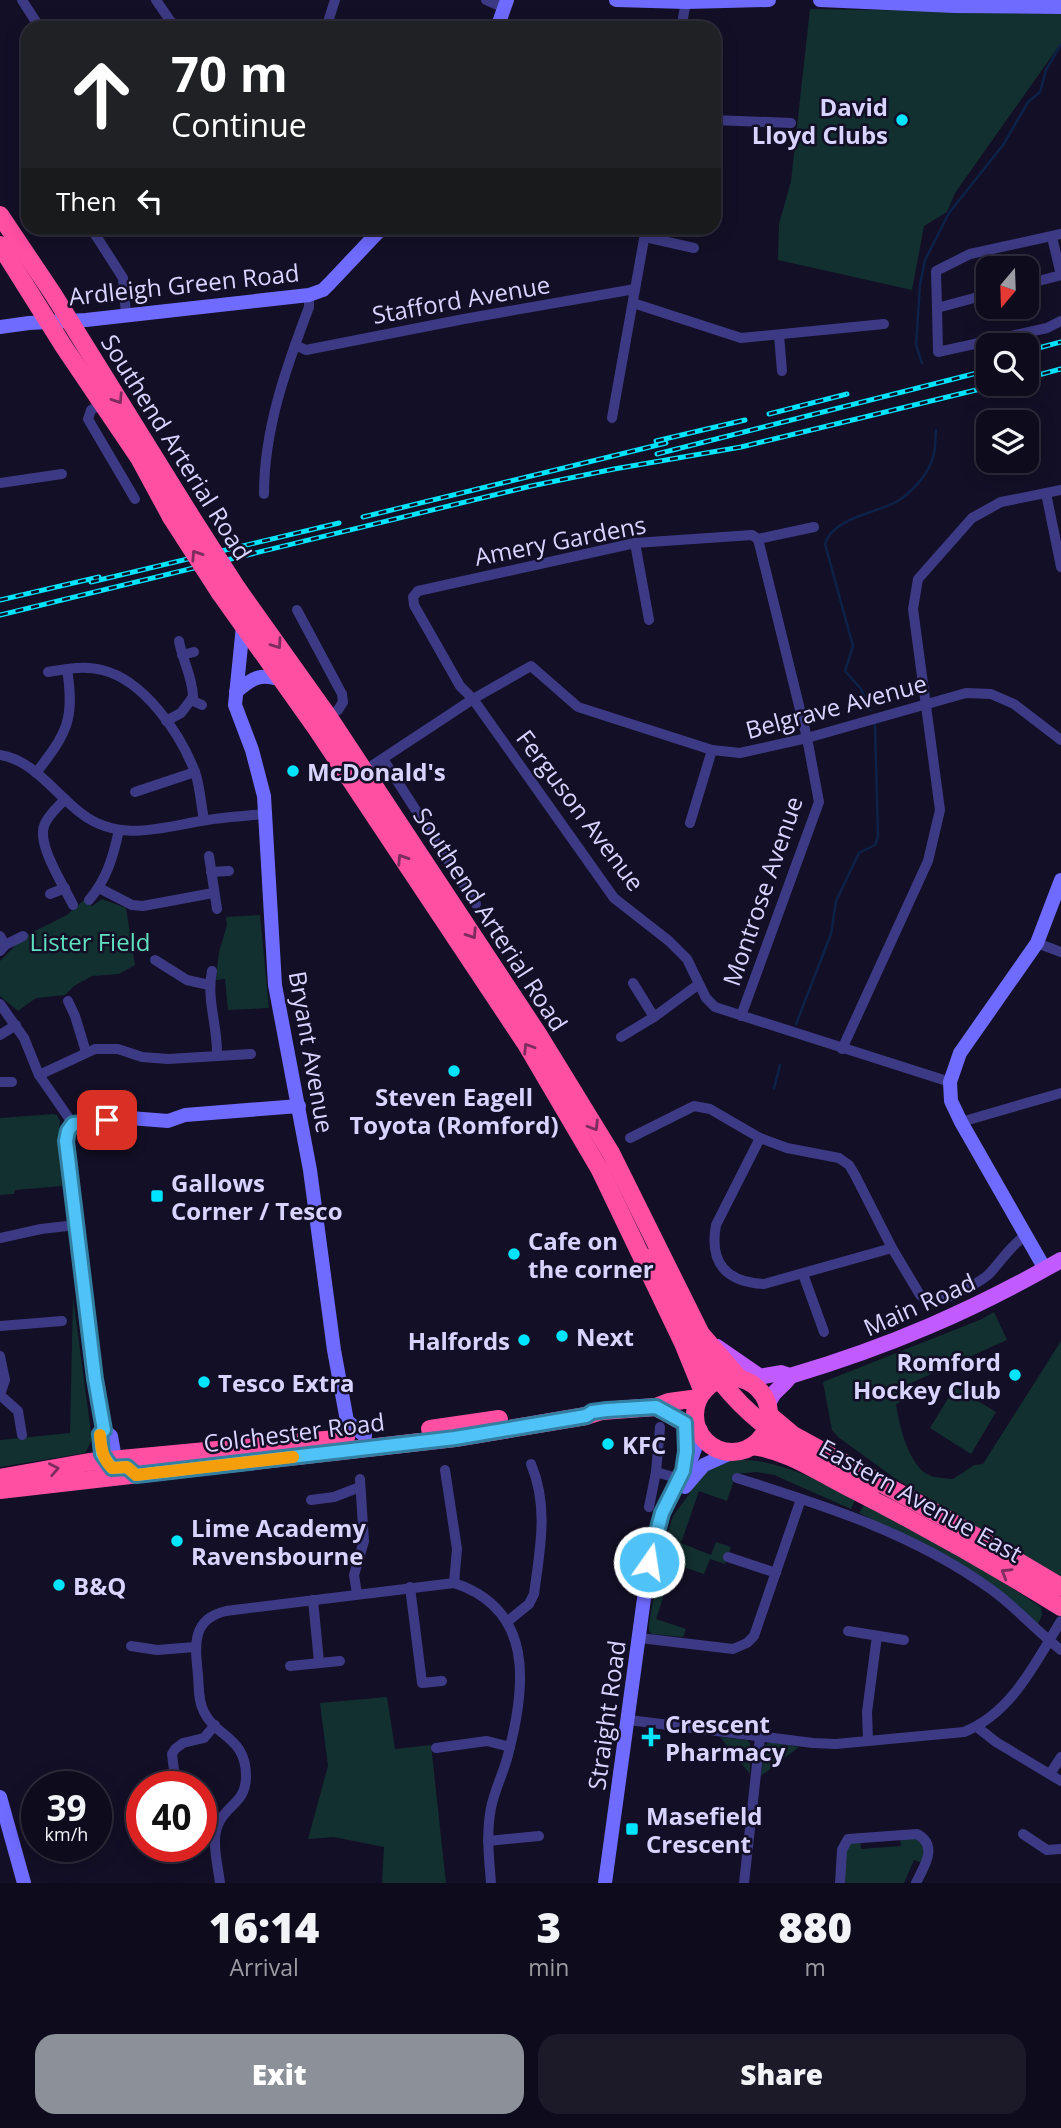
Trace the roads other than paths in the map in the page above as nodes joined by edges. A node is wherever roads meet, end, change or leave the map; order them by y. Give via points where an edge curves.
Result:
1 (22, 0) edge
2 (156, 0) edge
3 (335, 0) edge
4 (486, 0) edge
5 (616, 0) edge
6 (769, 0) edge
7 (820, 0) edge
8 (660, 1) edge
9 (686, 2) junction
10 (506, 4) edge
11 (1053, 4) edge
12 (36, 21) edge
13 (170, 21) edge
14 (328, 21) edge
15 (499, 21) edge
16 (682, 21) edge
17 (721, 120) edge
18 (791, 123) dead end
19 (0, 215) edge
20 (95, 235) edge
21 (376, 235) edge
22 (644, 235) edge
23 (654, 235) edge
24 (1056, 235) edge
25 (0, 246) edge
26 (694, 248) dead end
27 (32, 263) junction
28 (1061, 275) edge
29 (1040, 281) edge
30 (635, 289) junction
31 (309, 295) junction
32 (976, 298) edge
33 (633, 303) junction
34 (937, 308) junction
35 (126, 315) junction
36 (48, 321) junction
37 (69, 321) junction
38 (1061, 321) edge
39 (884, 324) dead end
40 (0, 327) edge
41 (779, 335) junction
42 (295, 345) junction
43 (782, 371) dead end
44 (88, 381) junction
45 (103, 403) junction
46 (612, 418) dead end
47 (62, 474) dead end
48 (0, 484) edge
49 (1061, 490) edge
50 (1046, 493) junction
51 (264, 494) dead end
52 (135, 499) dead end
53 (180, 515) junction
54 (814, 527) dead end
55 (758, 539) junction
56 (635, 543) junction
57 (1061, 567) edge
58 (229, 590) junction
59 (297, 611) dead end
60 (649, 620) dead end
61 (243, 626) junction
62 (179, 640) dead end
63 (194, 652) dead end
64 (182, 655) junction
65 (67, 669) junction
66 (48, 672) dead end
67 (282, 680) junction
68 (236, 692) junction
69 (473, 699) junction
70 (191, 700) junction
71 (202, 705) dead end
72 (927, 705) junction
73 (328, 716) junction
74 (166, 721) junction
75 (807, 738) junction
76 (1061, 740) edge
77 (712, 750) junction
78 (0, 755) edge
79 (383, 760) junction
80 (364, 771) junction
81 (195, 772) junction
82 (36, 773) junction
83 (135, 792) dead end
84 (65, 799) junction
85 (265, 814) junction
86 (204, 820) junction
87 (690, 823) dead end
88 (119, 830) junction
89 (209, 856) dead end
90 (229, 871) dead end
91 (211, 872) junction
92 (1061, 880) edge
93 (65, 888) junction
94 (99, 888) junction
95 (213, 893) junction
96 (50, 894) dead end
97 (89, 900) dead end
98 (477, 904) dead end
99 (73, 905) dead end
100 (217, 909) dead end
101 (23, 936) dead end
102 (1037, 943) junction
103 (2, 944) edge
104 (1061, 952) edge
105 (155, 960) dead end
106 (212, 971) dead end
107 (633, 983) dead end
108 (699, 984) junction
109 (209, 985) junction
110 (68, 1001) dead end
111 (0, 1003) edge
112 (741, 1016) junction
113 (654, 1017) junction
114 (16, 1025) junction
115 (0, 1035) edge
116 (621, 1037) dead end
117 (842, 1049) junction
118 (86, 1052) junction
119 (251, 1054) dead end
120 (217, 1056) junction
121 (39, 1075) junction
122 (0, 1082) edge
123 (12, 1082) dead end
124 (950, 1082) junction
125 (1061, 1093) edge
126 (299, 1106) junction
127 (961, 1122) junction
128 (73, 1124) junction
129 (630, 1138) dead end
130 (760, 1138) junction
131 (611, 1153) junction
132 (600, 1170) junction
133 (76, 1226) junction
134 (1025, 1236) junction
135 (0, 1238) edge
136 (892, 1248) junction
137 (653, 1257) junction
138 (1061, 1260) edge
139 (1045, 1269) junction
140 (803, 1274) junction
141 (62, 1321) dead end
142 (0, 1326) edge
143 (824, 1332) dead end
144 (0, 1356) edge
145 (692, 1369) junction
146 (790, 1376) junction
147 (747, 1378) junction
148 (701, 1395) junction
149 (663, 1405) junction
150 (768, 1410) junction
151 (592, 1412) junction
152 (347, 1421) junction
153 (660, 1427) dead end
154 (695, 1430) junction
155 (22, 1435) dead end
156 (365, 1436) junction
157 (335, 1440) junction
158 (752, 1446) junction
159 (733, 1452) junction
160 (107, 1462) junction
161 (531, 1464) dead end
162 (445, 1470) dead end
163 (656, 1472) junction
164 (136, 1475) junction
165 (0, 1478) edge
166 (737, 1478) dead end
167 (97, 1479) junction
168 (680, 1479) junction
169 (871, 1488) junction
170 (0, 1490) edge
171 (801, 1499) junction
172 (311, 1500) dead end
173 (649, 1507) dead end
174 (943, 1517) junction
175 (952, 1541) junction
176 (651, 1554) junction
177 (728, 1557) dead end
178 (776, 1573) junction
179 (454, 1583) junction
180 (410, 1587) junction
181 (1061, 1587) edge
182 (357, 1594) junction
183 (313, 1600) junction
184 (1061, 1607) edge
185 (508, 1621) junction
186 (1061, 1622) edge
187 (848, 1632) dead end
188 (877, 1636) junction
189 (640, 1637) junction
190 (904, 1640) dead end
191 (1049, 1641) junction
192 (131, 1646) dead end
193 (195, 1647) junction
194 (1061, 1650) edge
195 (340, 1661) dead end
196 (319, 1662) junction
197 (290, 1666) dead end
198 (442, 1681) dead end
199 (629, 1720) junction
200 (215, 1726) junction
201 (977, 1727) junction
202 (760, 1737) junction
203 (868, 1740) junction
204 (510, 1747) junction
205 (436, 1748) dead end
206 (1061, 1758) edge
207 (174, 1771) edge
208 (1050, 1774) junction
209 (1061, 1781) edge
210 (0, 1797) edge
211 (217, 1828) edge
212 (1023, 1834) dead end
213 (540, 1836) dead end
214 (488, 1841) junction
215 (1061, 1849) edge
216 (217, 1853) edge
217 (24, 1883) edge
218 (220, 1883) edge
219 (492, 1883) edge
220 (605, 1883) edge
221 (744, 1883) edge
222 (840, 1883) edge
223 (916, 1883) edge

1 - 12 street
2 - 13 street
3 - 14 street
4 - 10 street
5 - 8 street
6 - 9 street
7 - 11 street via 955,6
8 - 9 street
9 - 16 street
10 - 15 street
17 - 18 street
19 - 27 highway, Southend Arterial Road
20 - 35 street via 123,278
21 - 31 street, Ardleigh Green Road via 331,283
22 - 30 street
23 - 26 street
24 - 28 street
24 - 34 street via 970,254 936,271
25 - 36 highway, Southend Arterial Road
27 - 36 highway via 32,275 53,310
27 - 37 highway, Southend Arterial Road
28 - 29 street
30 - 33 street
30 - 42 street, Stafford Avenue via 306,350
31 - 35 street, Ardleigh Green Road
31 - 42 street
32 - 34 street
33 - 41 street via 741,338
33 - 46 street
34 - 38 street via 938,352
35 - 37 street, Ardleigh Green Road
36 - 37 street, Ardleigh Green Road
36 - 40 street, Ardleigh Green Road
36 - 44 highway, Southend Arterial Road
37 - 44 highway via 65,331 84,363
37 -> 53 highway, Southend Arterial Road
39 - 41 street
41 - 43 street
42 - 51 street via 276,405
44 - 45 highway, Southend Arterial Road
45 - 52 street, Southend Arterial Road via 91,410 88,419
45 - 53 highway, Southend Arterial Road
47 - 48 street
49 - 50 street
50 - 57 street
50 - 72 street via 1001,502 972,518 918,579 913,609
53 - 58 highway, Southend Arterial Road, bridge
54 - 55 street, Amery Gardens
55 - 56 street, Amery Gardens
55 - 75 street
56 - 60 street
56 - 69 street, Amery Gardens via 418,591 414,606
58 - 61 highway, Southend Arterial Road
58 -> 73 highway, Southend Arterial Road
59 - 73 street via 342,694 338,710
61 - 67 highway, Southend Arterial Road
61 - 68 street, Bryant Avenue
62 - 64 street
63 - 64 street
64 - 70 street via 192,683
65 - 66 street
65 - 74 street via 99,669 124,677 149,698
65 - 82 street via 68,723
67 - 68 street via 262,676
132 -> 67 highway, Southend Arterial Road via 526,1044
68 - 85 street, Bryant Avenue via 237,714 252,750
69 - 77 street, Belgrave Avenue via 531,667 578,707
69 - 79 street, Belgrave Avenue
69 - 108 street, Ferguson Avenue via 614,898 687,959
70 - 71 street
70 - 74 street via 181,713
72 - 75 street, Belgrave Avenue
72 - 76 street, Belgrave Avenue via 966,693 991,694 1014,704
72 - 117 street via 940,810 928,861
73 - 80 highway, Southend Arterial Road
74 - 81 street
75 - 77 street, Belgrave Avenue via 740,753
75 - 112 street, Montrose Avenue via 819,802
77 - 87 street
78 - 82 street
79 - 80 street, Belgrave Avenue
79 - 98 street
80 -> 131 highway, Southend Arterial Road
81 - 83 street
81 - 86 street
82 - 84 street
84 - 88 street via 93,821
84 - 93 street via 42,830 45,848
85 - 86 street
85 - 126 street, Bryant Avenue via 275,985
86 - 88 street via 144,832
88 - 94 street
89 - 91 street
90 - 91 street
91 - 95 street
92 - 102 street
93 - 96 street
93 - 99 street
94 - 95 street via 143,906
94 - 97 street
95 - 100 street
101 - 103 street
102 - 104 street
102 - 124 street via 960,1053
105 - 109 street via 187,979
106 - 109 street
107 - 113 street
108 - 112 street, Ferguson Avenue via 715,1007
108 - 113 street
109 - 120 street
110 - 118 street
111 - 114 street
112 - 117 street, Ferguson Avenue
113 - 116 street
114 - 115 street
114 - 121 street
117 - 124 street, Ferguson Avenue
118 - 120 street via 107,1048 142,1058
118 - 121 street
119 - 120 street
121 - 128 street
122 - 123 street
124 - 127 street via 951,1101
125 - 127 street
126 - 128 street via 185,1115 168,1121 130,1118
126 - 152 street, Bryant Avenue
127 - 134 street
128 - 133 street via 66,1141
129 - 130 street via 694,1106 710,1109
130 - 136 street via 839,1158 849,1165
130 - 140 street via 716,1225 715,1255 735,1279 749,1283
131 - 137 highway
131 - 147 highway, Southend Arterial Road via 708,1346
132 - 137 highway
132 - 145 highway, Southend Arterial Road
133 - 135 street
133 - 160 street via 95,1379 104,1430 111,1436 114,1453
134 - 136 street via 989,1275 936,1301 920,1295
134 - 139 street
136 - 140 street
137 - 169 highway, bridge via 700,1352 734,1401 776,1436
138 - 139 main road, Main Road
139 - 146 main road, Main Road via 962,1313
140 - 143 street
141 - 142 street
144 - 155 street via 5,1380 0,1395 18,1411
145 - 148 highway, Southend Arterial Road
145 - 149 highway
146 - 147 main road, Main Road
146 - 150 main road via 773,1394
147 - 148 highway via 721,1380
147 - 150 highway
148 - 149 highway, Colchester Road
148 - 154 highway
149 - 151 highway, Colchester Road
149 - 154 highway
150 - 158 highway via 766,1429
150 - 174 highway, Eastern Avenue East via 793,1435
151 - 156 highway, Colchester Road
151 - 164 highway, Colchester Road via 455,1438
152 - 156 street
152 - 157 street
153 - 163 street
154 - 159 highway via 714,1448
154 - 168 street, Straight Road via 690,1462
156 - 157 highway, Colchester Road
157 - 160 highway, Colchester Road
158 - 159 highway
158 - 175 highway, Eastern Avenue East via 785,1455
159 - 176 street, Straight Road via 710,1461 692,1477
160 - 164 street via 112,1468 127,1467
165 -> 160 highway, Colchester Road
160 - 167 highway
161 - 185 street via 543,1522 534,1594
162 - 179 street via 457,1549
163 - 168 street
163 - 173 street
164 - 167 highway, Colchester Road
166 - 171 street
167 - 170 highway, Colchester Road
168 - 176 street, Straight Road via 662,1513
169 - 174 highway
169 - 175 highway
171 - 178 street
171 - 191 street via 899,1534 990,1589
172 - 182 street via 334,1497 360,1483 364,1541 355,1575
174 - 181 highway, Eastern Avenue East
184 -> 175 highway, Eastern Avenue East
176 - 189 street, Straight Road
177 - 178 street
178 - 189 street via 754,1636 747,1643 733,1648
179 - 180 street
179 - 185 street via 478,1595
180 - 182 street
180 - 198 street via 422,1683
182 - 183 street
183 - 193 street via 212,1615 200,1628
183 - 196 street
185 - 204 street via 521,1664
186 - 191 street
187 - 188 street
188 - 190 street
188 - 203 street
189 - 199 street, Straight Road
191 - 194 street
191 - 201 street via 1008,1702
192 - 193 street via 157,1650
193 - 200 street via 201,1703
195 - 196 street
196 - 197 street
199 - 202 street
199 - 220 street, Straight Road
200 - 207 street via 204,1738 175,1749
200 - 211 street via 240,1749 247,1777 239,1801
201 - 203 street via 948,1734
201 - 208 street
202 - 203 street via 836,1744
202 - 221 street
204 - 205 street via 487,1741
204 - 214 street via 494,1795
206 - 208 street
208 - 209 street
210 - 217 street
212 - 215 street via 1047,1850
213 - 214 street
214 - 219 street
216 - 218 street
222 - 223 street via 842,1850 848,1839 917,1834 925,1838 929,1854

